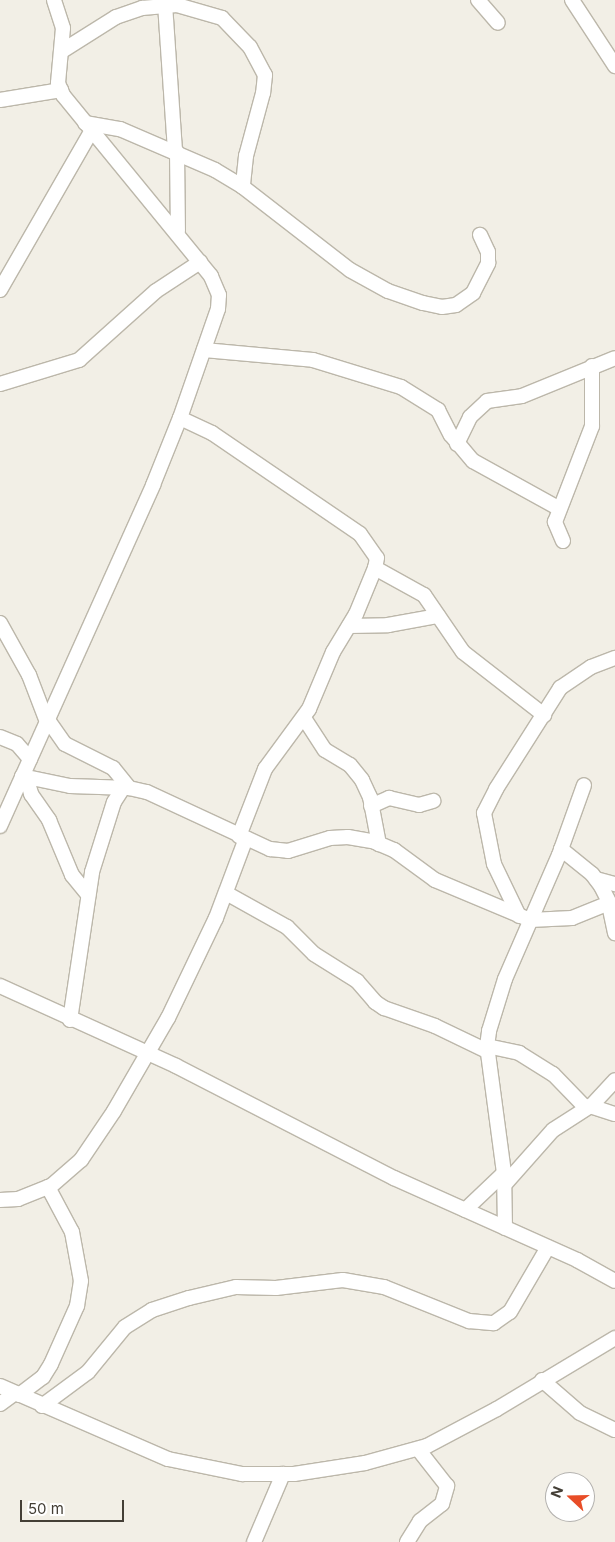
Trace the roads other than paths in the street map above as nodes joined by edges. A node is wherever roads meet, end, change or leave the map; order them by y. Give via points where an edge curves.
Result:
1 (54, 0) edge
2 (478, 0) edge
3 (572, 0) edge
4 (165, 4) junction
5 (498, 23) dead end
6 (62, 51) junction
7 (615, 66) edge
8 (61, 90) junction
9 (0, 100) edge
10 (88, 126) junction
11 (176, 152) junction
12 (243, 187) junction
13 (178, 231) junction
14 (480, 234) dead end
15 (200, 262) junction
16 (0, 290) edge
17 (204, 350) junction
18 (615, 358) edge
19 (592, 366) junction
20 (0, 384) edge
21 (180, 418) junction
22 (458, 444) junction
23 (558, 508) junction
24 (563, 541) dead end
25 (375, 568) junction
26 (438, 616) junction
27 (0, 623) edge
28 (349, 626) junction
29 (615, 658) edge
30 (544, 715) junction
31 (304, 718) junction
32 (48, 721) junction
33 (0, 737) edge
34 (30, 759) junction
35 (24, 776) junction
36 (584, 785) dead end
37 (126, 788) junction
38 (433, 801) dead end
39 (371, 806) junction
40 (0, 826) edge
41 (242, 837) junction
42 (379, 844) junction
43 (562, 849) junction
44 (596, 879) junction
45 (615, 884) edge
46 (226, 893) junction
47 (88, 894) junction
48 (609, 903) junction
49 (525, 918) junction
50 (615, 933) edge
51 (2, 986) edge
52 (70, 1020) junction
53 (487, 1049) junction
54 (147, 1054) junction
55 (615, 1080) edge
56 (588, 1107) junction
57 (615, 1114) edge
58 (504, 1178) junction
59 (48, 1187) junction
60 (0, 1200) edge
61 (465, 1210) junction
62 (505, 1228) junction
63 (548, 1248) junction
64 (615, 1281) edge
65 (615, 1338) edge
66 (542, 1380) junction
67 (0, 1386) edge
68 (17, 1394) junction
69 (0, 1404) edge
70 (42, 1406) junction
71 (615, 1430) edge
72 (418, 1450) junction
73 (283, 1474) junction
74 (254, 1542) edge
75 (407, 1542) edge

1 - 6 street via 62,28
2 - 5 street
3 - 7 street
4 - 6 street via 116,17
4 - 11 street
4 - 12 street via 190,7 222,18 238,31 262,64 265,75 263,93 246,156
6 - 8 street via 58,83
8 - 9 street
8 - 10 street
10 - 11 street via 120,129
10 - 13 street via 121,169
10 - 16 street
11 - 12 street
11 - 13 street
12 - 14 street via 368,281 388,291 442,307 456,304 473,293 482,279 488,252
13 - 15 street
15 - 17 street via 212,276 219,294 218,309
15 - 20 street via 156,291 79,360
17 - 21 street
17 - 22 street via 313,360 387,381 415,393 438,410
18 - 19 street
19 - 22 street via 522,396 481,404
19 - 23 street via 592,426
21 - 25 street via 212,433 360,534 376,558
21 - 32 street
22 - 23 street via 473,461
23 - 24 street via 555,522
25 - 26 street via 424,595
25 - 28 street
26 - 28 street via 388,625
26 - 30 street via 463,652
27 - 32 street via 29,675
28 - 31 street via 333,652
29 - 30 street via 572,677 560,688
30 - 49 street via 496,788 484,813 494,864
31 - 39 street via 325,750 357,771
31 - 41 street via 265,768
32 - 34 street
32 - 37 street via 65,744 113,768
33 - 34 street via 24,749
34 - 35 street
35 - 37 street via 70,786
35 - 40 street
35 - 47 street via 31,794 49,820 72,875
36 - 43 street
37 - 41 street via 165,800
37 - 47 street via 114,802 104,829
38 - 39 street via 419,805 389,798
39 - 42 street
41 - 42 street via 270,849 288,851 330,838 348,837
41 - 46 street
42 - 49 street via 394,850 435,880
43 - 44 street
43 - 49 street
44 - 45 street
44 - 48 street
46 - 53 street via 287,927 314,954 357,981 384,1008
46 - 54 street via 168,1018
47 - 52 street
48 - 49 street via 572,918
48 - 50 street
49 - 53 street via 492,1016
51 - 52 street
52 - 54 street
53 - 56 street via 519,1053 553,1074
53 - 58 street
54 - 59 street via 81,1160
54 - 61 street
55 - 56 street
56 - 57 street
56 - 58 street via 553,1130
58 - 61 street
58 - 62 street
59 - 60 street via 18,1199
59 - 68 street via 72,1232 81,1281 77,1306 51,1364 43,1377
61 - 62 street
62 - 63 street
63 - 64 street
63 - 70 street via 510,1312 494,1323 469,1321 384,1287 343,1280 276,1288 236,1287 189,1298 152,1310 125,1327 88,1372
65 - 66 street
66 - 71 street via 580,1412
66 - 72 street
67 - 68 street
68 - 69 street
68 - 70 street
70 - 73 street via 168,1459 242,1474
72 - 73 street via 365,1463
72 - 75 street via 447,1486 442,1504 420,1521
73 - 74 street

